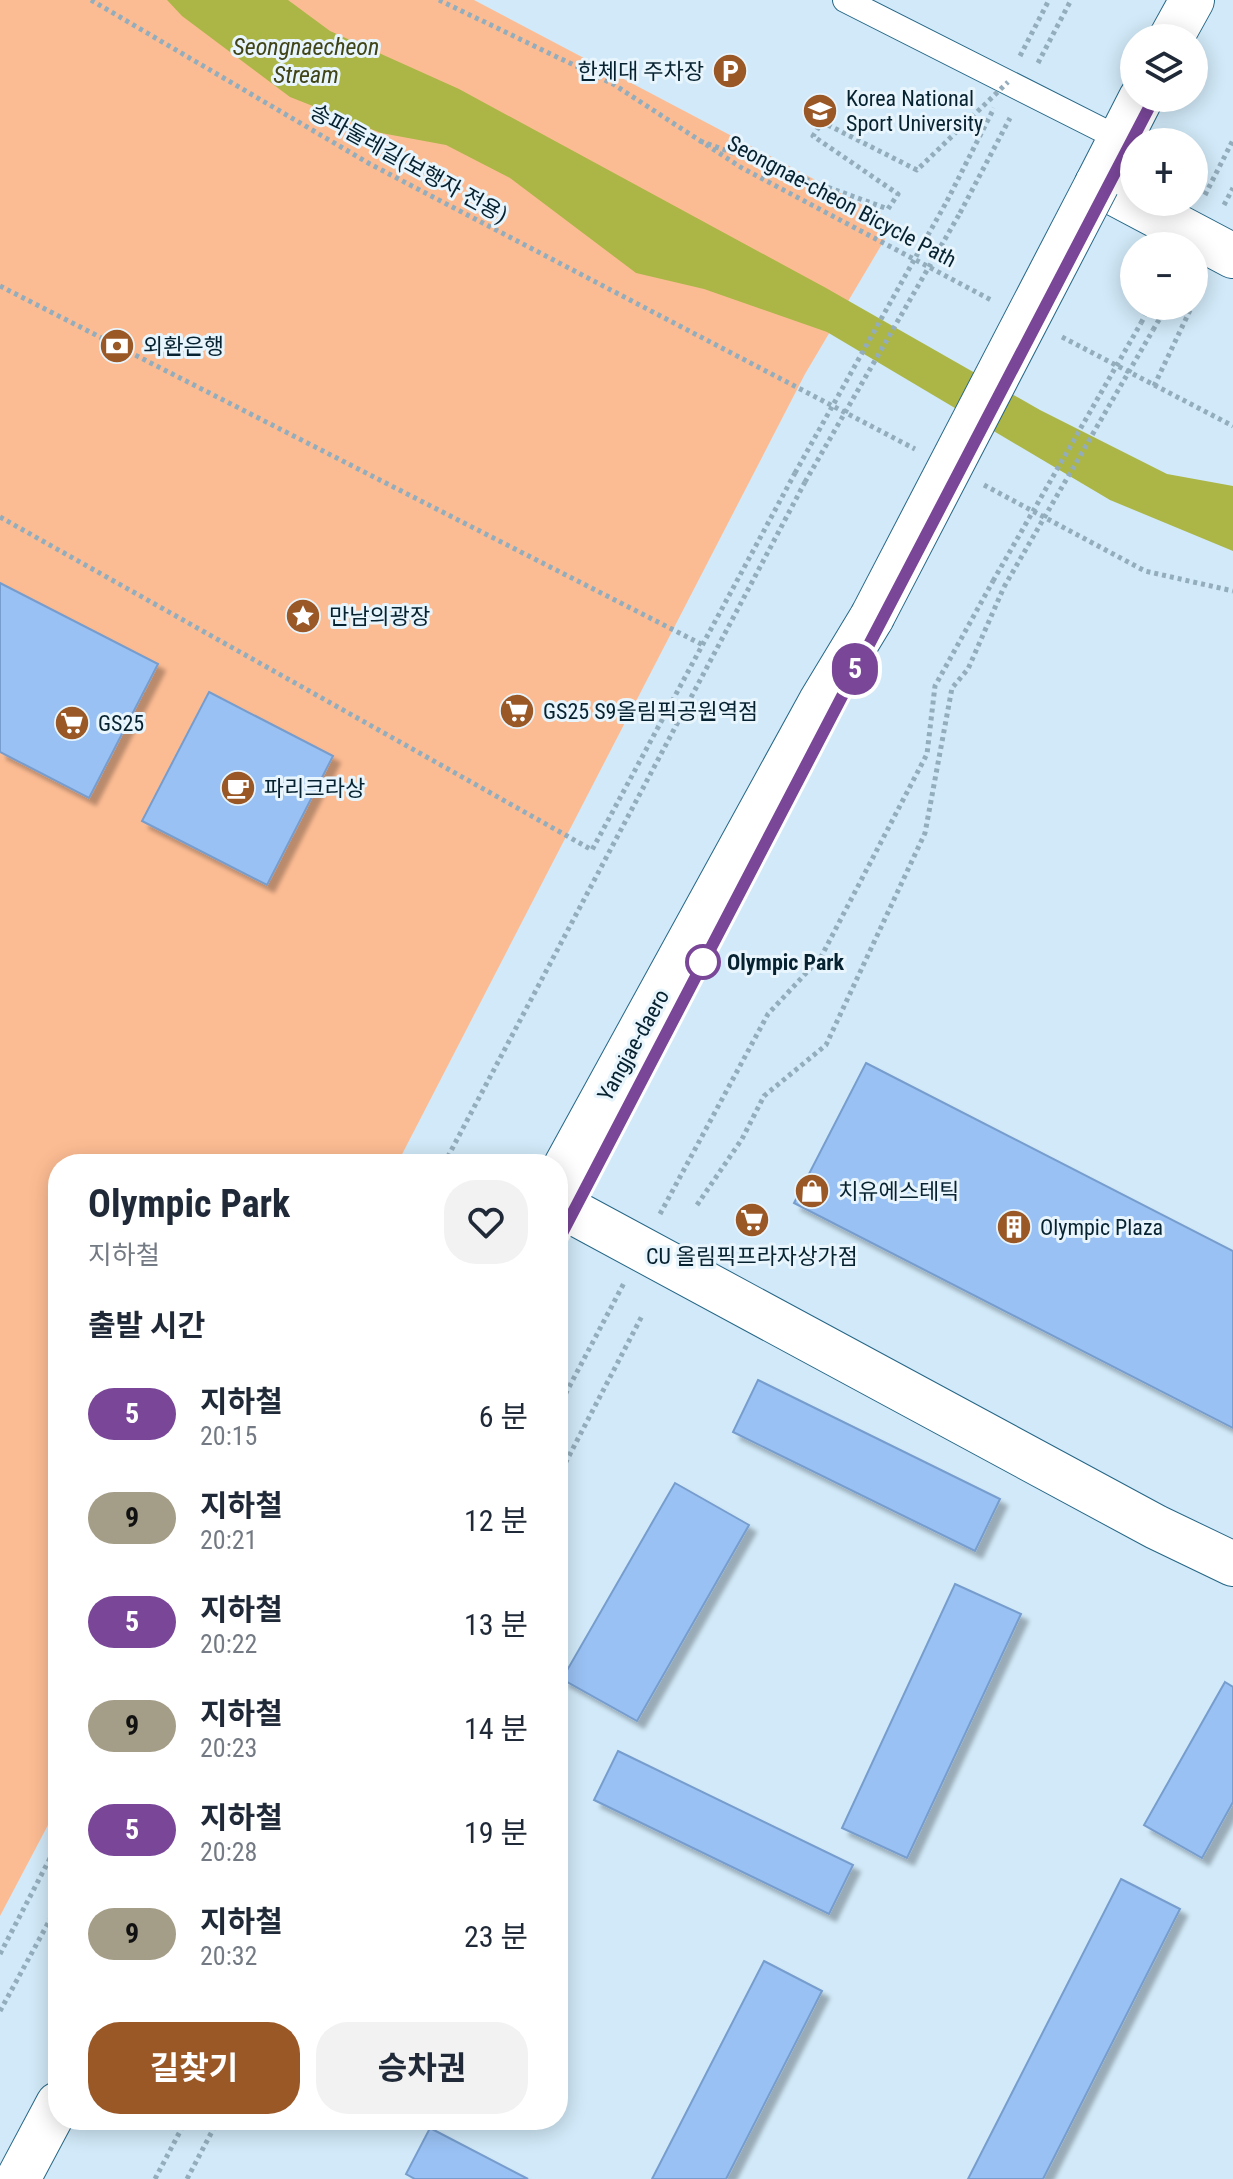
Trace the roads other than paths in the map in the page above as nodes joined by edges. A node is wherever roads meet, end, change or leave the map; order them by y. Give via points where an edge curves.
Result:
1 (845, 0) edge
2 (1192, 0) edge
3 (1179, 24) edge
4 (1120, 139) joint
5 (1097, 184) junction
6 (1233, 256) edge
7 (568, 1162) edge
8 (568, 1209) edge
9 (1233, 1564) edge
10 (48, 2123) edge
11 (18, 2179) edge

1 - 4 lane
2 - 3 main road
4 - 5 main road
5 - 6 main road
5 - 7 main road, Yangjae-daero, bridge via 872,617
8 - 9 main road
10 - 11 main road

